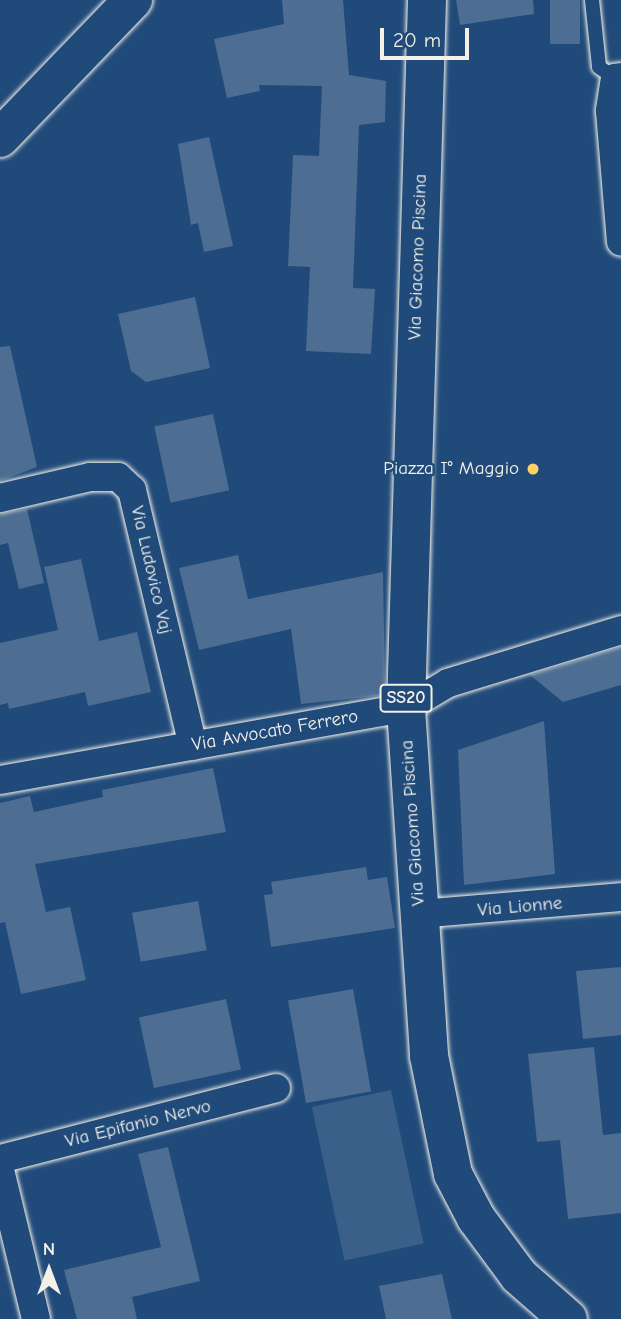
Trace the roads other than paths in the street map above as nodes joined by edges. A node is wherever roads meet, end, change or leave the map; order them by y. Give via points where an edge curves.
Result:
1 (133, 0) edge
2 (592, 0) edge
3 (425, 10) edge
4 (618, 77) edge
5 (0, 138) edge
6 (621, 242) edge
7 (0, 498) edge
8 (621, 630) edge
9 (405, 708) junction
10 (192, 746) junction
11 (0, 779) edge
12 (621, 897) edge
13 (419, 914) junction
14 (276, 1088) dead end
15 (0, 1159) edge
16 (0, 1170) edge
17 (36, 1319) edge
18 (568, 1319) edge

1 - 5 main road
2 - 4 lane via 599,67
3 - 9 main road, Via Giacomo Piscina / SS20
4 - 6 street via 610,111
7 - 10 street, Via Ludovico Vaj via 90,477 118,477 132,490
8 - 9 street, Via Avvocato Ferrero via 448,683
9 - 10 street, Via Avvocato Ferrero
9 - 13 main road, Via Giacomo Piscina / SS20
10 - 11 street, Via Avvocato Ferrero
12 - 13 street, Via Lionne
13 - 18 main road, Via Giacomo Piscina / SS20 via 429,1056 453,1174 495,1247
14 - 15 street, Via Epifanio Nervo
16 - 17 street

